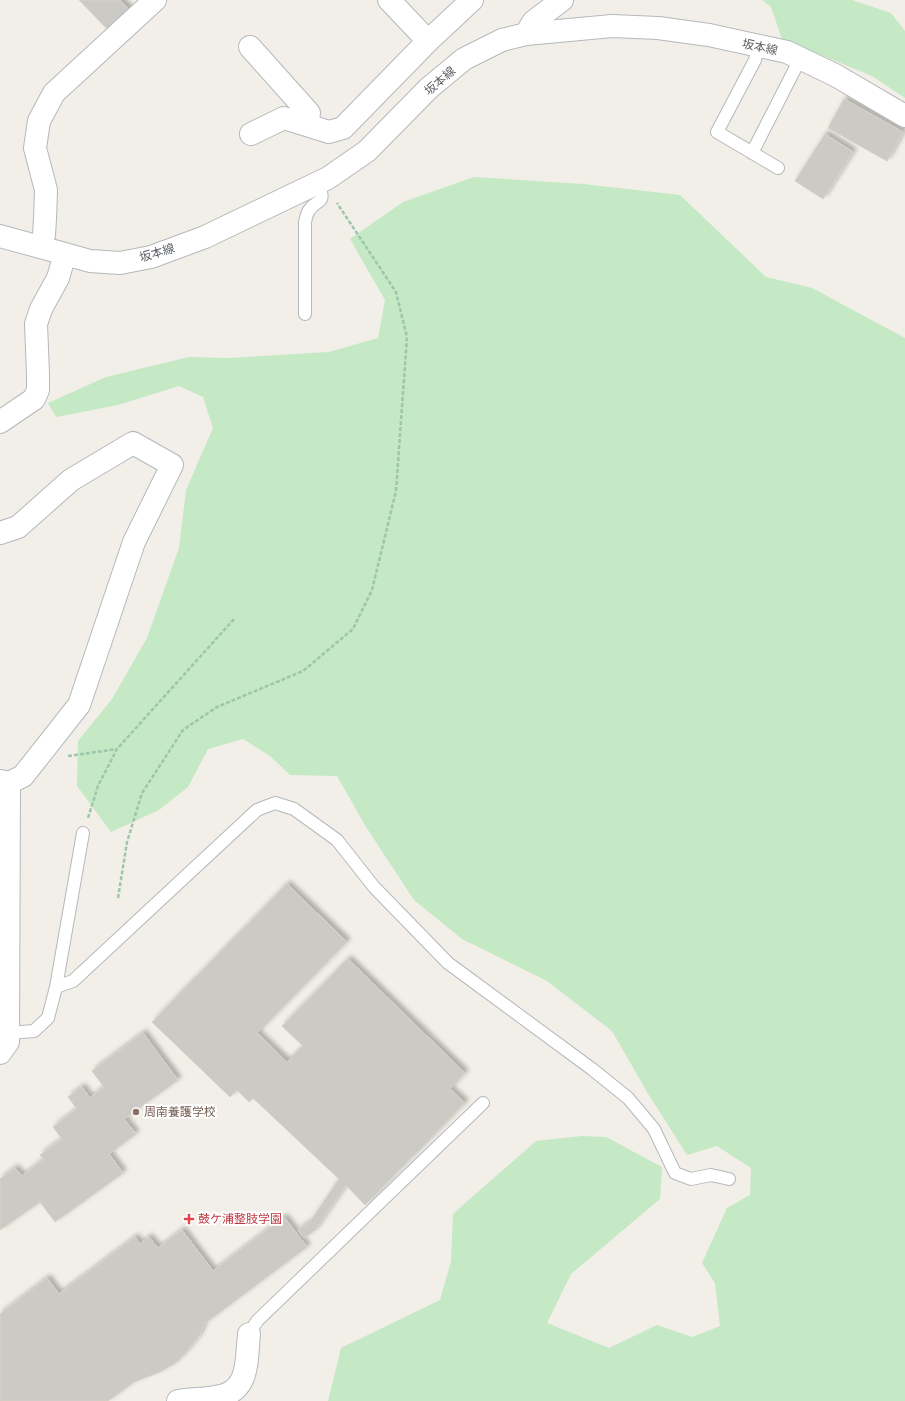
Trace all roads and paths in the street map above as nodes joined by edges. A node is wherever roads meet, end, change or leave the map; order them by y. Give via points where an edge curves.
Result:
1 (155, 0) edge
2 (389, 0) edge
3 (472, 0) edge
4 (562, 0) edge
5 (526, 34) junction
6 (428, 41) junction
7 (758, 46) junction
8 (250, 47) dead end
9 (800, 59) junction
10 (905, 116) edge
11 (307, 125) junction
12 (251, 134) dead end
13 (752, 153) junction
14 (778, 168) dead end
15 (323, 181) junction
16 (1, 239) edge
17 (40, 248) junction
18 (65, 254) junction
19 (305, 314) dead end
20 (0, 422) edge
21 (0, 532) edge
22 (235, 618) dead end
23 (118, 749) junction
24 (62, 756) dead end
25 (4, 782) edge
26 (83, 834) joint
27 (118, 898) dead end
28 (56, 987) junction
29 (8, 1033) junction
30 (0, 1053) edge
31 (483, 1103) dead end
32 (729, 1179) dead end
33 (249, 1334) joint
34 (178, 1401) edge

1 - 17 street via 54,93 39,121 35,148 46,190 45,227
2 - 6 street
3 - 6 street
4 - 5 street via 533,22
5 - 7 street, 坂本線 via 612,26 658,28 709,35
5 - 15 street, 坂本線 via 502,40 464,60 429,88 367,151
6 - 11 street via 343,128 329,132
7 - 9 street, 坂本線 via 787,52
7 - 13 lane via 755,60 717,132
8 - 11 street via 309,113
9 - 10 street, 坂本線 via 835,75
9 - 13 lane
11 - 12 street via 284,118
13 - 14 lane
15 - 18 street, 坂本線 via 204,237 151,257 120,263 90,261
15 - 19 lane via 322,198 308,212 305,222
15 - 27 path via 396,292 407,337 396,491 372,590 353,629 303,671 217,707 183,730 142,793 127,842
16 - 17 street, 坂本線
17 - 18 street, 坂本線
18 - 20 street via 58,278 36,324 38,390 34,398
21 - 25 street via 18,527 71,480 133,443 172,465 134,542 79,705 24,776
22 - 23 path
23 - 24 path
23 - 26 path via 98,786
25 - 29 street
26 - 28 lane
28 - 29 lane via 48,1018 34,1031
28 - 32 lane via 73,982 257,810 275,803 294,809 338,840 374,888 448,963 628,1098 654,1130 675,1173 691,1179 711,1175
29 - 30 street via 8,1042
31 - 33 lane via 257,1320
33 - 34 street via 245,1374 236,1390 217,1397

